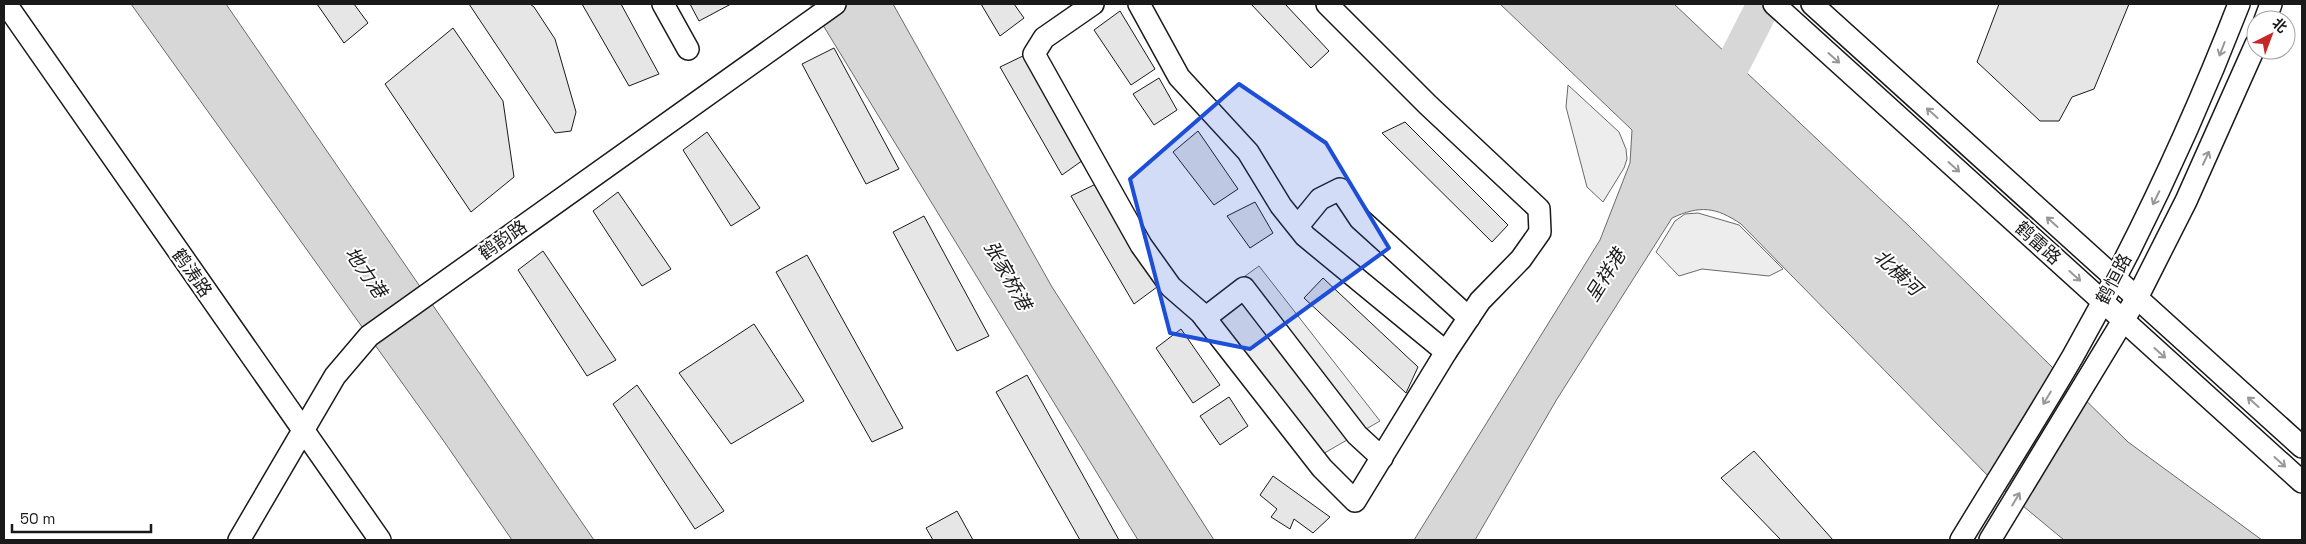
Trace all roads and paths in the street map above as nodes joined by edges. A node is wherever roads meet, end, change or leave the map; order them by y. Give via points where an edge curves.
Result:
1 (6, 4) edge
2 (663, 4) edge
3 (835, 4) edge
4 (1093, 4) edge
5 (1139, 4) edge
6 (1327, 4) edge
7 (1774, 4) edge
8 (1812, 4) edge
9 (2239, 4) edge
10 (688, 49) dead end
11 (2249, 60) edge
12 (1298, 226) junction
13 (2115, 278) junction
14 (2138, 296) junction
15 (2102, 301) junction
16 (1205, 318) junction
17 (1469, 318) junction
18 (2124, 320) junction
19 (1446, 352) junction
20 (303, 432) junction
21 (2302, 446) edge
22 (1382, 458) junction
23 (2302, 482) edge
24 (239, 540) edge
25 (380, 540) edge
26 (1961, 540) edge
27 (1990, 540) edge

1 - 20 street, 鹤涛路
2 - 10 street
3 - 20 street, 鹤韵路 via 369,336 335,376
4 - 16 street via 1044,38 1034,54 1141,246 1171,287
5 - 12 street via 1179,77 1248,152 1281,206
6 - 17 street via 1428,105 1540,209 1540,232 1521,259 1499,279
7 -> 15 street, 鹤雷路
13 -> 8 street, 鹤雷路
9 -> 13 street, 鹤恒路 via 2156,197
14 -> 11 street, 鹤恒路 via 2186,201
12 - 17 street via 1320,199 1340,189 1360,219
12 - 19 street via 1305,236
13 - 14 street, 鹤雷路
13 - 15 street, 鹤恒路
14 - 18 street, 鹤恒路
21 -> 14 street, 鹤雷路
15 - 18 street, 鹤雷路
15 -> 26 street, 鹤恒路
16 - 22 street via 1244,288 1357,435
16 - 22 street via 1322,468 1356,501
17 - 19 street
18 -> 23 street, 鹤雷路
27 -> 18 street, 鹤恒路
19 - 22 street
20 - 24 street, 鹤韵路
20 - 25 street, 鹤涛路

